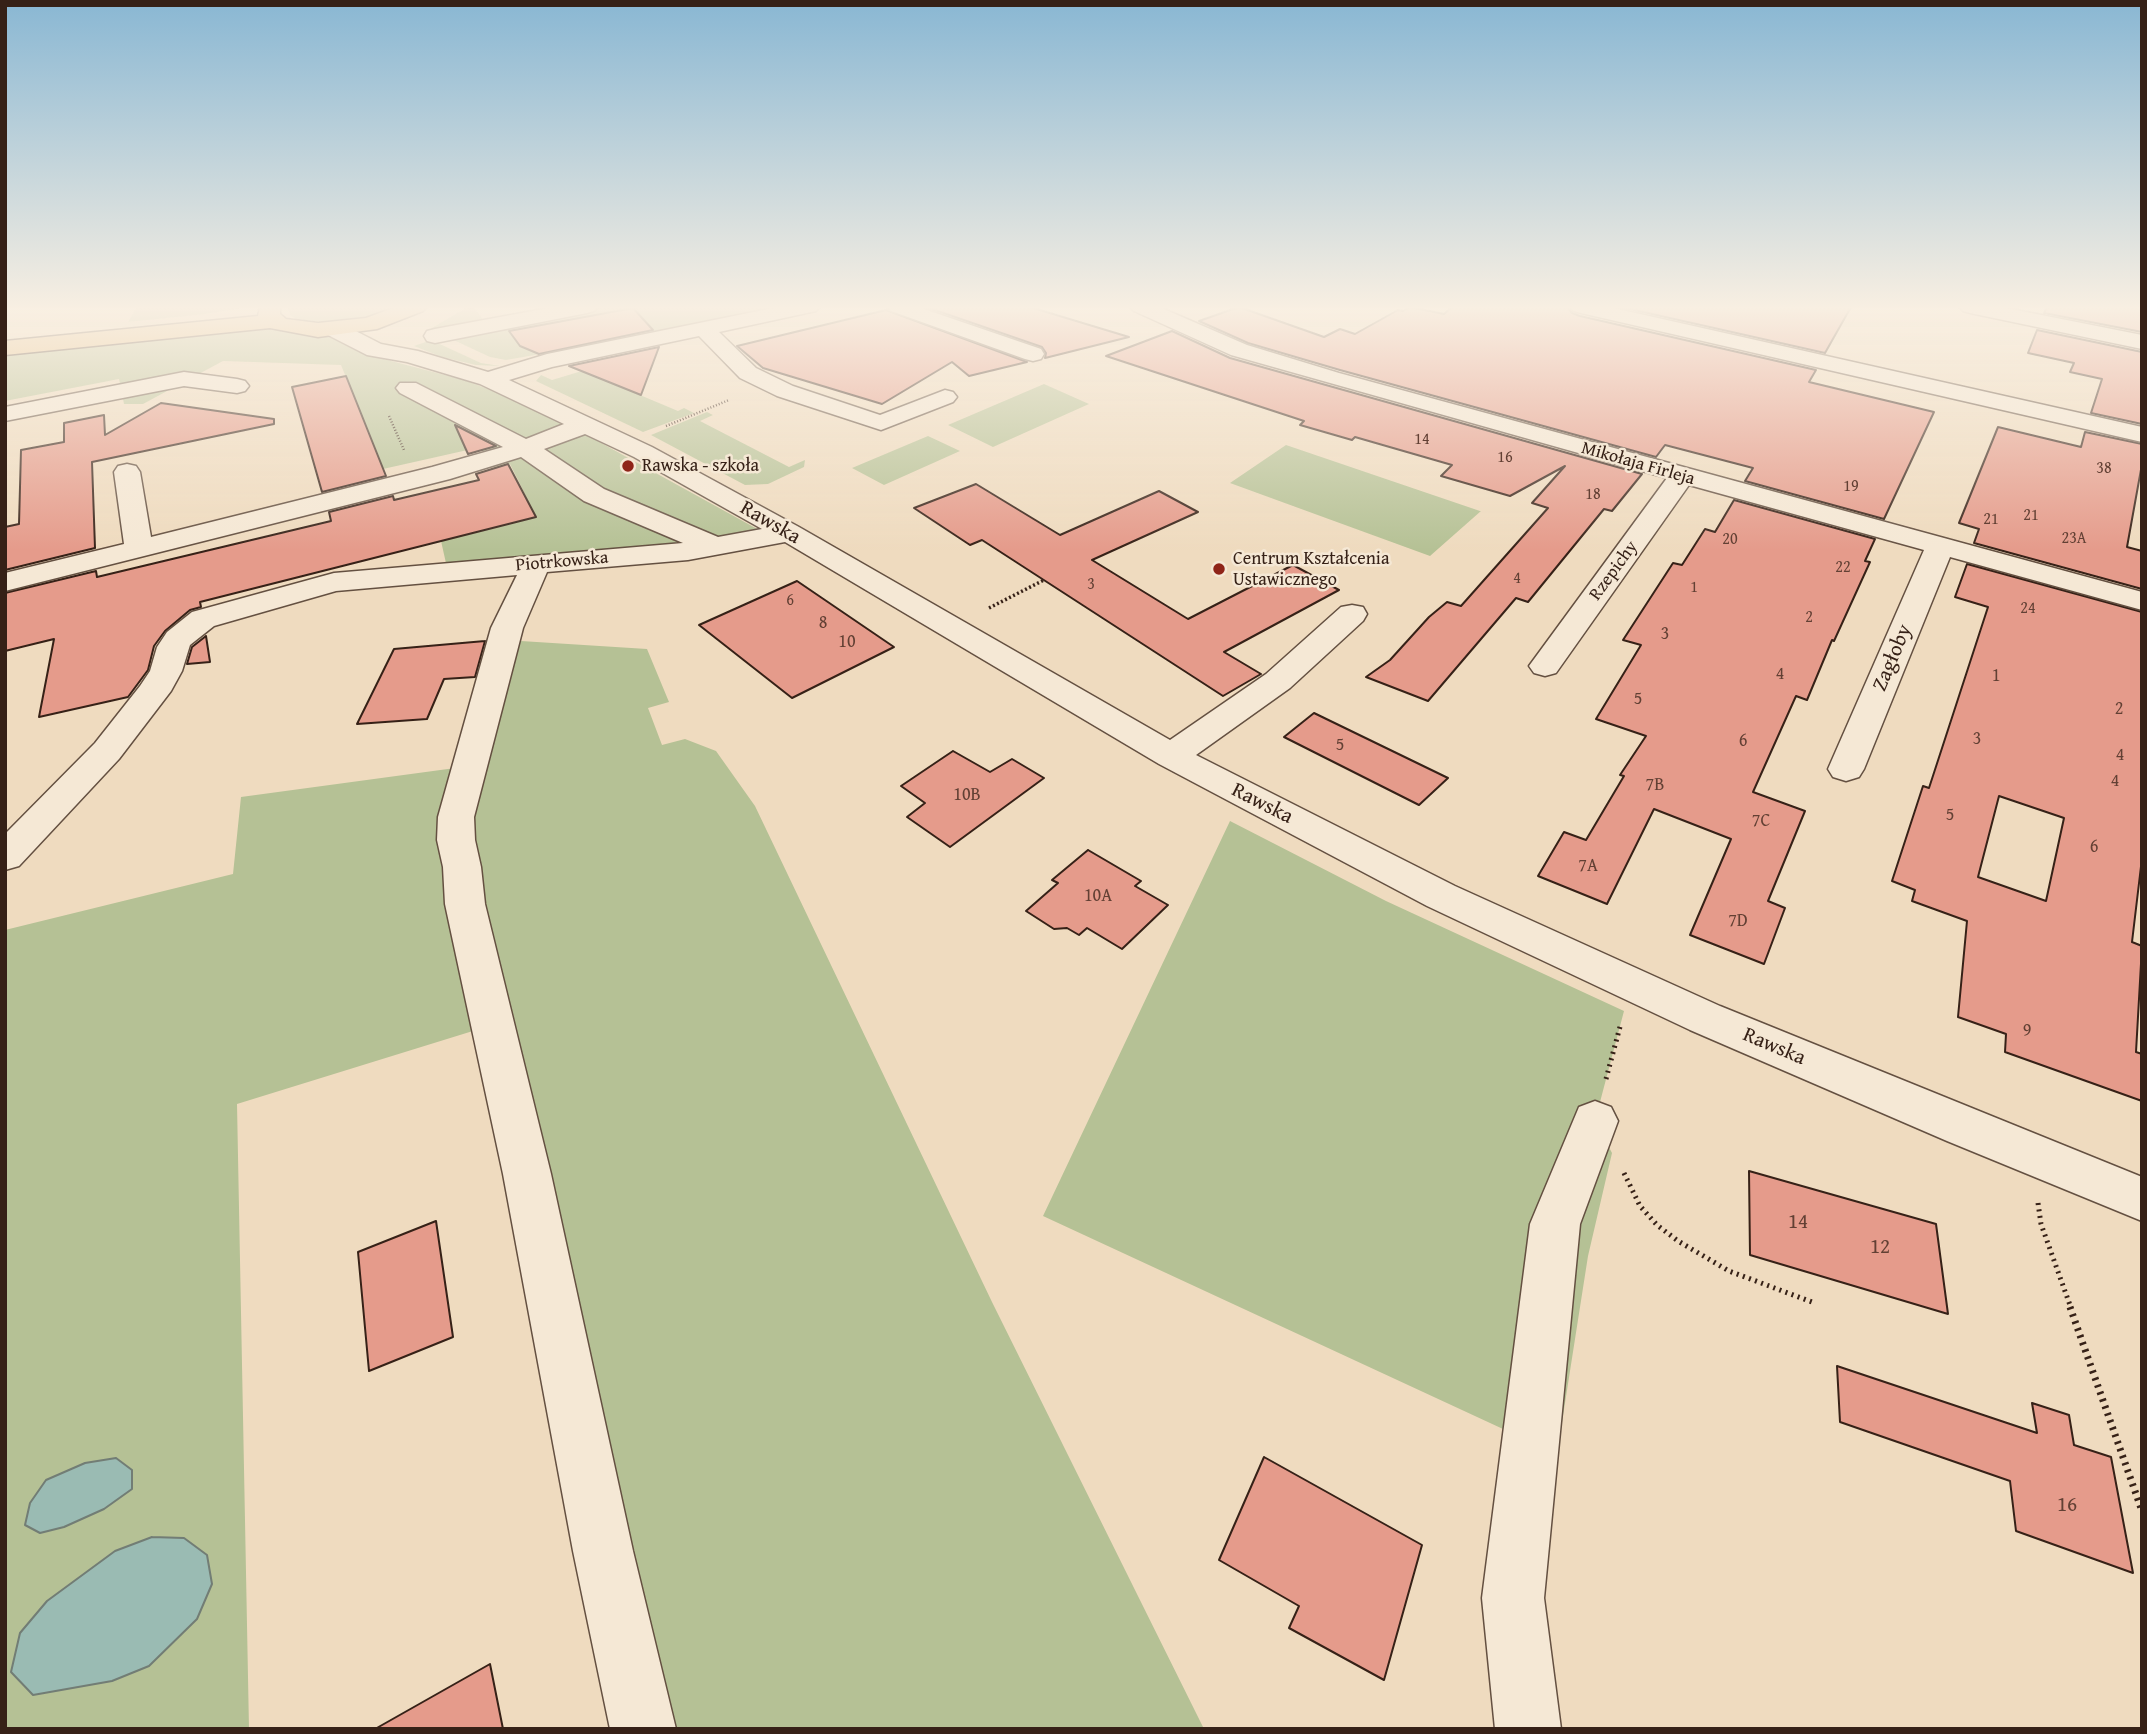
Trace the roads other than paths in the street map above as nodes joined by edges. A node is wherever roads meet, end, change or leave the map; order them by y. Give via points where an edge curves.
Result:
1 (41, 388) edge
2 (140, 388) edge
3 (452, 388) edge
4 (508, 388) edge
5 (779, 388) edge
6 (1372, 388) edge
7 (1936, 388) edge
8 (5, 395) edge
9 (945, 397) dead end
10 (5, 414) edge
11 (588, 424) junction
12 (2142, 435) edge
13 (525, 448) junction
14 (127, 472) dead end
15 (1682, 476) junction
16 (789, 533) junction
17 (716, 546) junction
18 (1940, 546) junction
19 (139, 549) junction
20 (536, 565) junction
21 (5, 582) edge
22 (2142, 601) edge
23 (1352, 614) dead end
24 (1545, 666) dead end
25 (1171, 757) junction
26 (1846, 769) dead end
27 (5, 857) edge
28 (1595, 1122) road end
29 (2142, 1199) edge
30 (643, 1729) edge
31 (1528, 1729) edge

1 - 8 street
2 - 10 street
3 - 13 street
4 - 11 street, Rawska
5 - 9 street via 881,423
6 - 15 street, Mikołaja Firleja
7 - 12 street
11 - 13 street
11 - 16 street, Rawska
13 - 17 street via 594,495
13 - 19 street
14 - 19 street
15 - 18 street, Mikołaja Firleja
15 - 24 street, Rzepichy
16 - 17 street, Piotrkowska
16 - 25 street, Rawska
17 - 20 street, Piotrkowska
18 - 22 street, Mikołaja Firleja
18 - 26 street, Zagłoby
19 - 21 street
20 - 27 street, Piotrkowska via 334,582 203,619 173,647 166,671 107,751
20 - 30 street via 507,628 456,817 456,840 465,904 527,1174
23 - 25 street via 1278,681
25 - 29 street, Rawska via 1441,896 1730,1029
28 - 31 street via 1555,1224 1513,1598

